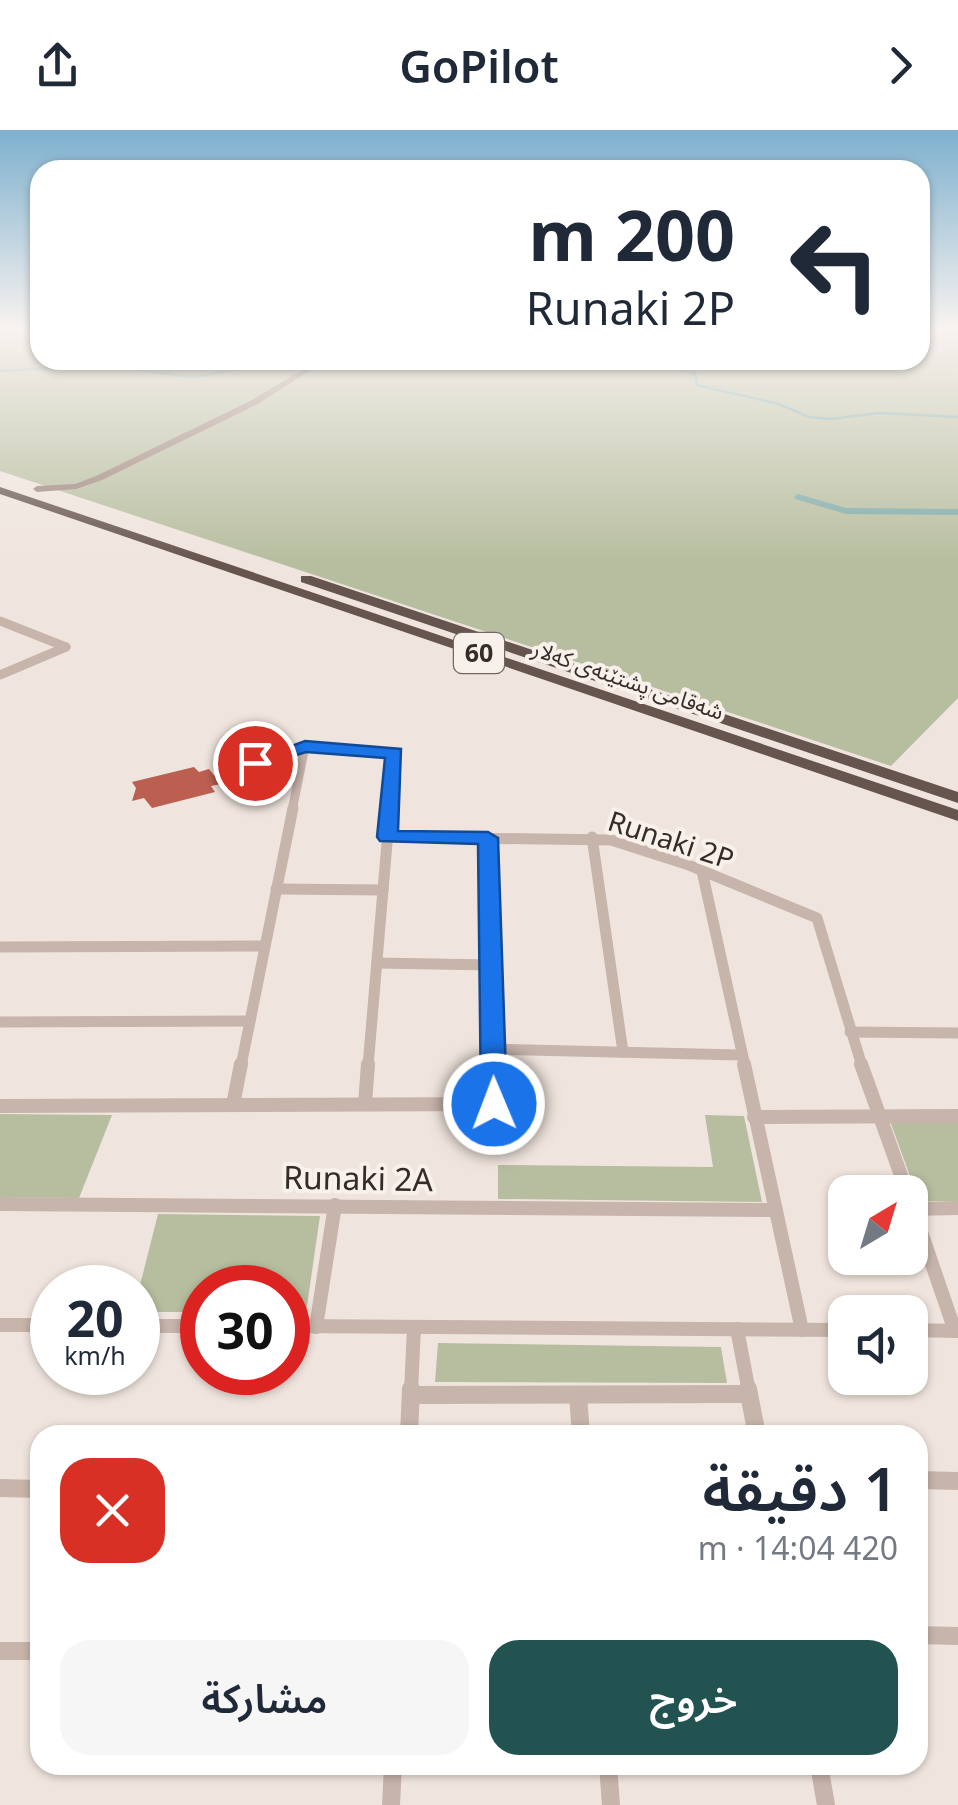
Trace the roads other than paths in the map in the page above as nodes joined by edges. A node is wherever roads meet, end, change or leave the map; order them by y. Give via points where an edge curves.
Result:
1 (246, 406) edge
2 (0, 477) edge
3 (85, 484) junction
4 (37, 489) junction
5 (0, 490) edge
6 (71, 500) junction
7 (400, 610) junction
8 (381, 620) junction
9 (0, 621) edge
10 (12, 625) junction
11 (0, 630) edge
12 (0, 675) edge
13 (305, 746) junction
14 (232, 770) dead end
15 (958, 798) edge
16 (958, 816) edge
17 (387, 837) junction
18 (592, 837) junction
19 (488, 838) junction
20 (702, 871) junction
21 (276, 889) junction
22 (383, 890) junction
23 (0, 946) edge
24 (265, 946) junction
25 (377, 962) junction
26 (490, 964) junction
27 (250, 1021) junction
28 (0, 1022) edge
29 (850, 1032) junction
30 (958, 1033) edge
31 (492, 1049) junction
32 (623, 1052) junction
33 (740, 1054) junction
34 (365, 1104) junction
35 (233, 1105) junction
36 (0, 1106) edge
37 (754, 1116) junction
38 (880, 1116) junction
39 (958, 1116) edge
40 (901, 1175) edge
41 (0, 1204) edge
42 (335, 1205) junction
43 (928, 1205) edge
44 (958, 1208) edge
45 (776, 1210) junction
46 (928, 1249) edge
47 (0, 1325) edge
48 (30, 1325) edge
49 (310, 1326) edge
50 (316, 1326) junction
51 (414, 1327) junction
52 (737, 1329) junction
53 (802, 1330) junction
54 (828, 1330) edge
55 (928, 1330) edge
56 (957, 1330) edge
57 (578, 1394) junction
58 (749, 1394) junction
59 (411, 1395) junction
60 (410, 1425) edge
61 (581, 1425) edge
62 (755, 1425) edge
63 (928, 1480) edge
64 (958, 1481) edge
65 (0, 1488) edge
66 (30, 1488) edge
67 (928, 1635) edge
68 (958, 1636) edge
69 (0, 1651) edge
70 (30, 1651) edge
71 (392, 1775) edge
72 (609, 1775) edge
73 (821, 1775) edge
74 (391, 1805) edge
75 (611, 1805) edge
76 (826, 1805) edge

1 - 3 main road
2 - 4 highway, شەقامی پشتێنەی کەلار / 60
3 - 4 main road
3 - 6 main road
4 - 6 highway, شەقامی پشتێنەی کەلار / 60
5 - 8 highway, شەقامی پشتێنەی کەلار / 60
6 - 7 highway, شەقامی پشتێنەی کەلار / 60
7 - 8 highway
7 - 15 highway, شەقامی پشتێنەی کەلار / 60
8 - 16 highway, شەقامی پشتێنەی کەلار / 60
9 - 10 street
10 - 11 street
10 - 12 street via 66,647
13 - 14 street
13 - 17 street via 395,753
13 - 21 street
17 - 19 street, Runaki 2P
17 - 22 street
18 - 19 street, Runaki 2P
18 - 20 street, Runaki 2P
18 - 32 street
19 - 26 street
20 - 29 street, Runaki 2P via 817,918
20 - 33 street
21 - 22 street
21 - 24 street
22 - 25 street
23 - 24 street
24 - 27 street
25 - 26 street
25 - 34 street
26 - 31 street
27 - 28 street
27 - 35 street
29 - 30 street
29 - 38 street
31 - 32 street
31 - 34 street via 494,1104
32 - 33 street
33 - 37 street
34 - 35 street
35 - 36 street
37 - 38 street
37 - 45 street
38 - 39 street
38 - 40 street
41 - 42 street, Runaki 2A
42 - 45 street, Runaki 2A
42 - 50 street
43 - 44 street
45 - 53 street
46 - 56 street
47 - 48 street
49 - 50 street
50 - 51 street
51 - 52 street
51 - 59 street
52 - 53 street
52 - 58 street
53 - 54 street
55 - 56 street
57 - 58 street
57 - 59 street
57 - 61 street
58 - 62 street
59 - 60 street
63 - 64 street
65 - 66 street
67 - 68 street
69 - 70 street
71 - 74 street
72 - 75 street
73 - 76 street

